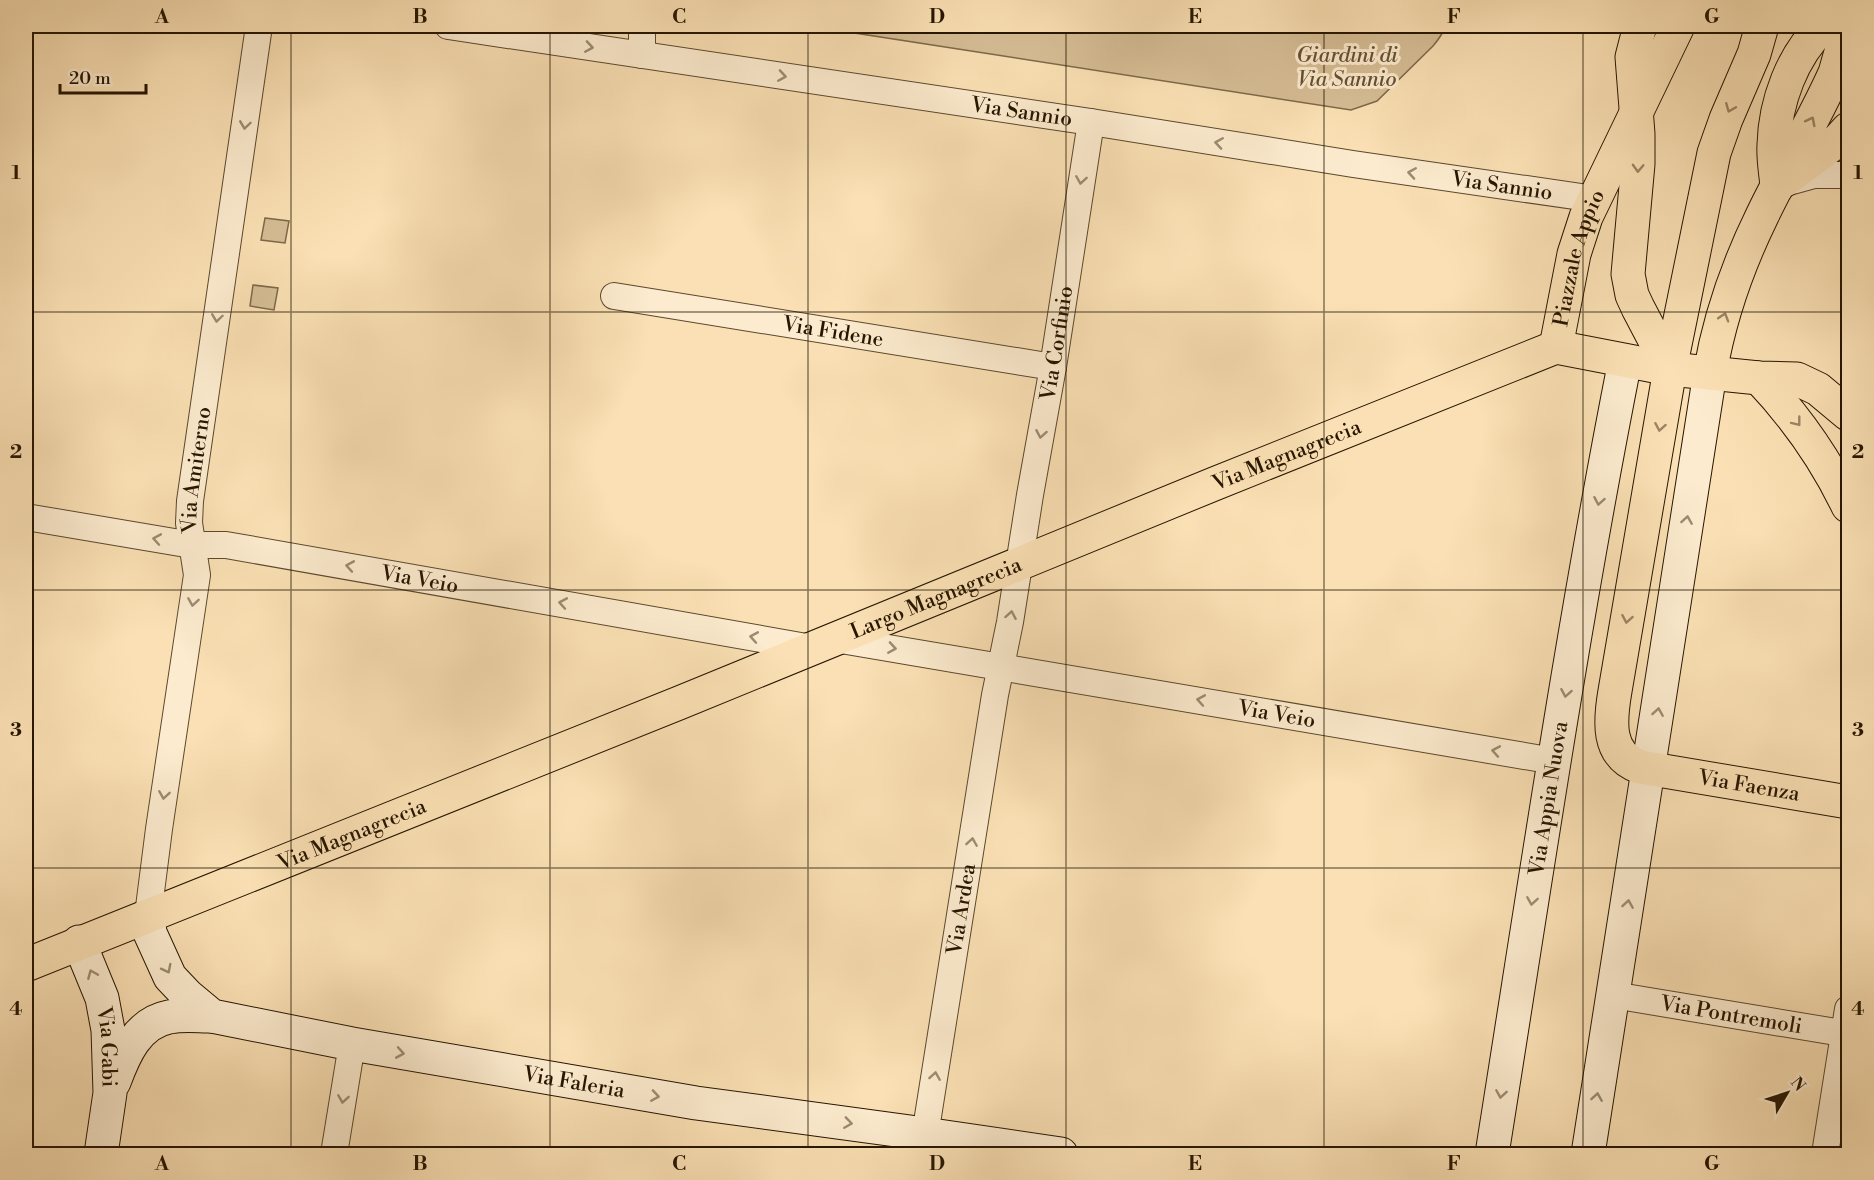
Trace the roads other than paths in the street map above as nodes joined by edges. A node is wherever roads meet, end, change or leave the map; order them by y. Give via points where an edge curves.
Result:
1 (259, 26) edge
2 (448, 26) edge
3 (642, 26) edge
4 (1640, 26) edge
5 (1678, 26) edge
6 (1762, 26) edge
7 (1823, 26) edge
8 (1845, 26) edge
9 (642, 55) junction
10 (1636, 110) junction
11 (1091, 122) junction
12 (1848, 129) edge
13 (1848, 175) edge
14 (1777, 187) junction
15 (1595, 199) junction
16 (614, 296) dead end
17 (1645, 323) junction
18 (1556, 347) junction
19 (1625, 361) junction
20 (1053, 367) junction
21 (1670, 369) junction
22 (1710, 374) junction
23 (1759, 378) junction
24 (1848, 414) edge
25 (1848, 506) edge
26 (26, 517) edge
27 (192, 545) junction
28 (1019, 564) junction
29 (823, 643) junction
30 (1000, 666) junction
31 (679, 703) joint
32 (1554, 761) junction
33 (1649, 770) junction
34 (1848, 802) edge
35 (148, 915) junction
36 (79, 942) junction
37 (26, 965) edge
38 (1613, 995) junction
39 (212, 1016) junction
40 (1847, 1025) edge
41 (352, 1044) junction
42 (110, 1092) junction
43 (924, 1144) edge
44 (101, 1155) edge
45 (334, 1155) edge
46 (1061, 1155) edge
47 (1492, 1155) edge
48 (1588, 1155) edge
49 (1825, 1155) edge

1 -> 27 street, Via Amiterno via 190,501
2 -> 9 street, Via Sannio
3 - 9 street
4 - 10 main road via 1632,57
5 - 10 main road, Piazzale Appio
6 -> 21 main road via 1714,153
7 - 14 main road via 1799,57 1781,99 1774,148
14 -> 8 main road via 1835,73
9 -> 11 street, Via Sannio
10 - 15 main road, Piazzale Appio
10 -> 17 main road, Piazzale Appio via 1638,164 1628,274 1632,295
15 -> 11 street, Via Sannio
11 -> 20 street, Via Corfinio
12 - 14 main road
13 - 14 street via 1814,175
22 -> 14 main road via 1736,278
15 - 18 main road, Piazzale Appio via 1574,254
16 - 20 street, Via Fidene
17 - 19 main road
17 - 21 main road, Piazzale Appio
18 - 19 main road, Piazzale Appio
18 - 28 main road, Via Magnagrecia
19 - 21 main road, Piazzale Appio
19 -> 32 main road, Via Appia Nuova
20 -> 28 street, Via Corfinio
21 - 22 main road, Piazzale Appio
21 -> 33 main road via 1610,718 1613,737 1622,755 1632,764
22 - 23 main road, Piazzale Appio
33 -> 22 main road
23 - 24 main road, Piazzale Appio via 1809,383
23 -> 25 main road via 1804,430
27 -> 26 street, Via Veio
29 -> 27 street, Via Veio via 226,545
27 -> 35 street, Via Amiterno via 197,575
28 - 29 main road, Largo Magnagrecia
30 -> 28 street, Largo Magnagrecia
29 -> 30 street, Largo Magnagrecia
29 - 31 main road, Largo Magnagrecia
32 -> 30 street, Via Veio
43 -> 30 street, Via Ardea
31 - 35 main road, Via Magnagrecia
32 -> 47 main road, Via Appia Nuova
33 - 34 main road, Via Faenza
38 -> 33 main road
35 - 36 main road, Via Magnagrecia
35 -> 39 main road, Via Faleria via 150,933 170,977
36 - 37 main road, Via Magnagrecia
42 -> 36 main road, Via Gabi via 105,1009
38 - 40 street, Via Pontremoli
48 -> 38 main road
39 - 41 main road, Via Faleria
39 - 42 main road via 169,1017 146,1027 128,1048
40 - 49 street
41 -> 43 main road, Via Faleria
41 -> 45 street
42 - 44 main road, Via Gabi
43 - 46 main road, Via Faleria

